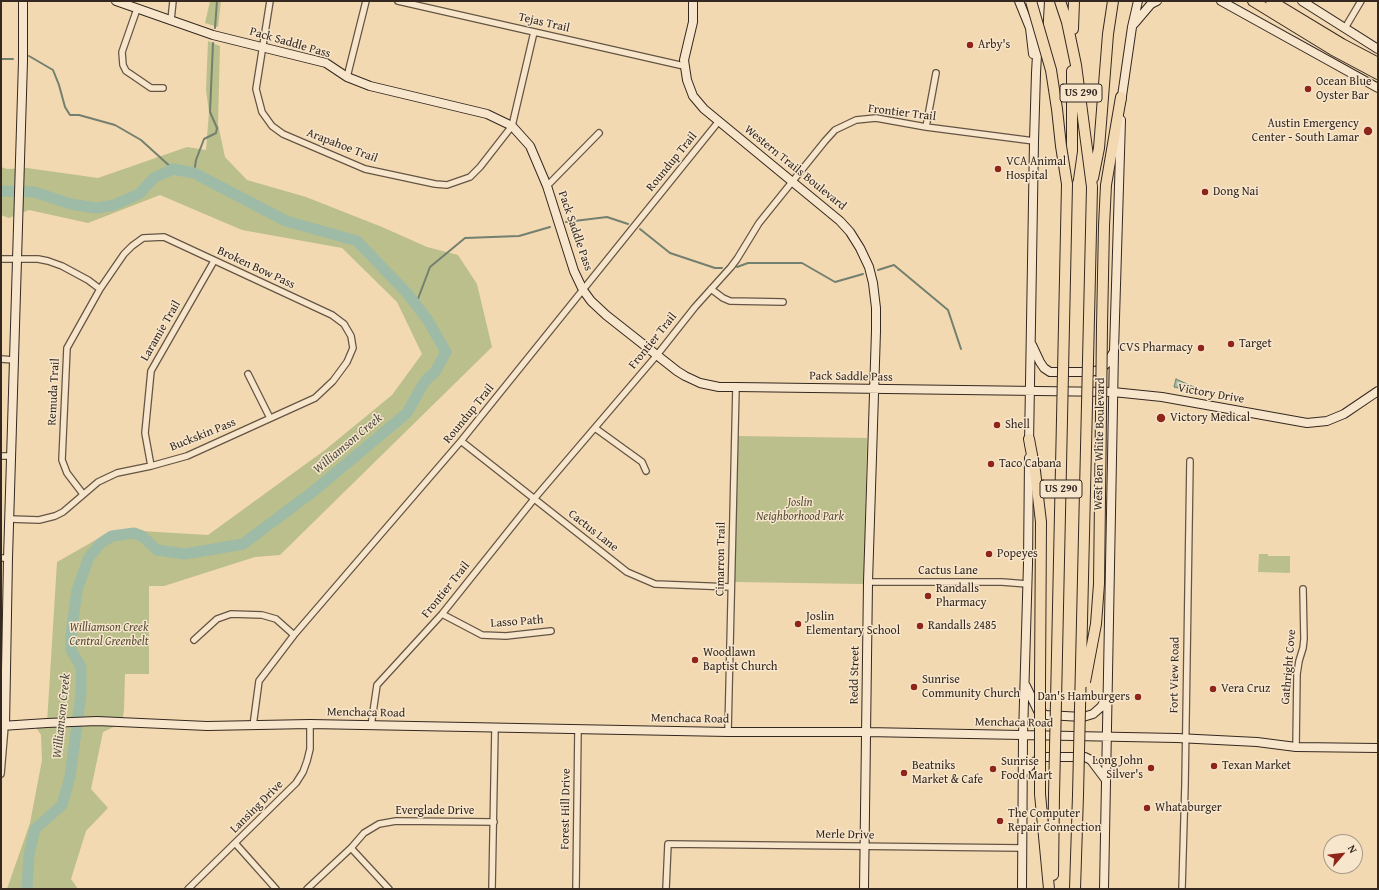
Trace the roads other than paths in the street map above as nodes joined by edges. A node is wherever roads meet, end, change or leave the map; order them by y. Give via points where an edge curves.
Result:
1 (23, 1) edge
2 (116, 1) edge
3 (173, 1) edge
4 (270, 1) edge
5 (366, 1) edge
6 (398, 1) edge
7 (693, 1) edge
8 (1019, 1) edge
9 (1031, 1) edge
10 (1040, 1) edge
11 (1060, 1) edge
12 (1074, 1) edge
13 (1113, 1) edge
14 (1157, 1) edge
15 (1221, 1) edge
16 (1253, 1) edge
17 (1271, 1) edge
18 (1302, 1) edge
19 (1361, 1) edge
20 (1137, 2) edge
21 (137, 9) junction
22 (171, 20) junction
23 (1132, 26) junction
24 (1345, 28) junction
25 (534, 32) junction
26 (262, 48) junction
27 (1378, 48) edge
28 (1378, 62) edge
29 (684, 66) junction
30 (1036, 72) junction
31 (936, 73) dead end
32 (1378, 74) edge
33 (347, 77) junction
34 (163, 88) dead end
35 (1378, 88) edge
36 (1122, 97) junction
37 (719, 122) junction
38 (512, 126) junction
39 (926, 127) junction
40 (599, 133) dead end
41 (1034, 141) junction
42 (792, 181) junction
43 (1067, 184) junction
44 (547, 186) junction
45 (1092, 188) junction
46 (143, 238) joint
47 (1, 259) edge
48 (17, 259) junction
49 (214, 261) junction
50 (100, 289) junction
51 (711, 289) junction
52 (583, 290) junction
53 (783, 302) dead end
54 (351, 336) joint
55 (1031, 342) junction
56 (1114, 351) junction
57 (657, 355) junction
58 (1, 359) edge
59 (14, 360) junction
60 (248, 374) dead end
61 (736, 387) junction
62 (873, 389) junction
63 (1030, 391) junction
64 (1378, 391) edge
65 (1113, 392) junction
66 (270, 418) junction
67 (595, 428) junction
68 (1029, 439) junction
69 (461, 442) junction
70 (1, 456) edge
71 (12, 456) junction
72 (1190, 461) dead end
73 (151, 466) junction
74 (646, 471) dead end
75 (83, 494) junction
76 (534, 499) junction
77 (10, 519) junction
78 (4, 558) edge
79 (868, 582) junction
80 (1028, 584) junction
81 (731, 587) junction
82 (1303, 588) dead end
83 (442, 614) junction
84 (551, 631) dead end
85 (294, 635) junction
86 (194, 640) dead end
87 (1025, 683) junction
88 (1108, 695) junction
89 (1080, 714) junction
90 (310, 724) junction
91 (3, 726) edge
92 (253, 726) junction
93 (371, 726) junction
94 (495, 728) junction
95 (578, 729) junction
96 (728, 732) junction
97 (866, 732) junction
98 (1023, 735) junction
99 (1107, 737) junction
100 (1185, 738) junction
101 (1296, 747) junction
102 (1378, 748) edge
103 (1024, 772) junction
104 (1, 774) edge
105 (1107, 781) junction
106 (494, 822) junction
107 (235, 843) junction
108 (865, 846) junction
109 (352, 848) junction
110 (1022, 848) junction
111 (188, 889) edge
112 (276, 889) edge
113 (307, 889) edge
114 (389, 889) edge
115 (492, 889) edge
116 (576, 889) edge
117 (666, 889) edge
118 (864, 889) edge
119 (1022, 889) edge
120 (1049, 889) edge
121 (1052, 889) edge
122 (1075, 889) edge
123 (1104, 889) edge
124 (1182, 889) edge

1 - 48 main road
2 - 21 main road, Pack Saddle Pass
3 - 22 street
4 - 26 street, Arapahoe Trail
5 - 33 street
6 - 25 street, Tejas Trail
7 - 29 main road, Western Trails Boulevard via 694,17
8 - 30 main road via 1030,28
9 - 43 highway, US 290, bridge via 1051,70
10 - 30 main road
11 - 45 highway, US 290 via 1076,65
12 - 43 highway via 1072,151
13 - 45 highway via 1099,148
14 - 23 main road via 1151,4
15 - 35 main road
16 - 32 highway
17 - 28 highway via 1342,44
18 - 24 main road
19 - 24 street
20 - 23 main road, West Ben White Boulevard
21 - 22 main road, Pack Saddle Pass
21 - 34 street via 122,52 123,65 126,71 151,88
22 - 26 main road, Pack Saddle Pass
23 - 36 main road, West Ben White Boulevard
24 - 27 main road
25 - 29 street, Tejas Trail
25 - 38 street
26 - 33 main road, Pack Saddle Pass via 326,64
26 - 38 street, Arapahoe Trail via 256,89 262,112 272,126 283,134 365,169 435,184 456,183 470,177 480,167
29 - 37 main road, Western Trails Boulevard via 686,80 693,96 704,110
30 - 41 main road
31 - 39 street
33 - 38 main road, Pack Saddle Pass via 370,86 487,114
36 - 56 main road, West Ben White Boulevard
36 - 89 highway, bridge via 1106,185 1102,271 1099,584 1096,624
37 - 42 main road, Western Trails Boulevard
37 - 52 street, Roundup Trail
38 - 44 main road, Pack Saddle Pass via 530,146
39 - 41 street, Frontier Trail
39 - 42 street, Frontier Trail via 876,118 849,122 830,134
40 - 44 street
41 - 55 main road
42 - 51 street, Frontier Trail via 756,227 738,259
42 - 62 main road, Western Trails Boulevard via 844,224 857,242 869,267 876,308
43 - 121 highway, US 290, bridge
44 - 52 main road, Pack Saddle Pass via 574,271
45 - 89 highway, US 290, bridge
46 - 49 street, Broken Bow Pass via 164,237
46 - 50 street, Remuda Trail via 124,254
47 - 48 street
48 - 50 street via 48,261 75,273
48 - 59 main road
49 - 54 street, Broken Bow Pass via 332,315 344,324
49 - 73 street, Laramie Trail via 151,371 145,433
50 - 75 street, Remuda Trail via 67,348 62,460 67,473
51 - 53 street via 730,301
51 - 57 street, Frontier Trail
52 - 57 main road, Pack Saddle Pass via 606,315
52 - 69 street, Roundup Trail
54 - 66 street, Buckskin Pass via 353,348 347,362 333,381 315,398
55 - 56 main road via 1040,362 1050,372 1100,370
55 - 63 main road
56 - 65 main road, West Ben White Boulevard
57 - 61 main road, Pack Saddle Pass via 692,380 709,386
57 - 67 street, Frontier Trail
58 - 59 street
59 - 71 main road
60 - 66 street
61 - 62 main road, Pack Saddle Pass
61 - 81 street, Cimarron Trail
62 - 63 main road, Pack Saddle Pass
62 - 79 main road, Redd Street
63 - 65 main road, Victory Drive
63 - 68 main road
64 - 65 main road, Victory Drive via 1344,414 1307,423
65 - 88 main road, West Ben White Boulevard
66 - 73 street, Buckskin Pass via 187,456
67 - 74 street via 642,462
67 - 76 street, Frontier Trail
68 - 80 main road
68 - 120 highway, bridge via 1041,522 1040,794
69 - 76 street, Cactus Lane
69 - 85 street, Roundup Trail
70 - 71 street
71 - 77 main road
72 - 100 street, Fort View Road
73 - 75 street, Buckskin Pass via 117,473 98,482
75 - 77 street, Buckskin Pass via 56,516 39,520
76 - 81 street, Cactus Lane via 627,572 655,584
76 - 83 street, Frontier Trail
77 - 78 main road
78 - 91 main road
79 - 80 street, Cactus Lane
79 - 97 main road, Redd Street
80 - 87 main road
81 - 96 street, Cimarron Trail
82 - 101 street, Gathright Cove via 1304,639 1298,667
83 - 84 street, Lasso Path via 482,635 506,636
83 - 93 street, Frontier Trail via 377,685
85 - 86 street via 276,619 262,615 231,614 217,619
85 - 92 street, Roundup Trail via 259,681
87 - 88 main road via 1038,711 1046,715 1093,714
87 - 98 main road
88 - 99 main road, West Ben White Boulevard
89 - 122 highway, US 290, bridge
90 - 92 main road, Menchaca Road
90 - 93 main road, Menchaca Road
90 - 107 street, Lansing Drive via 310,749 303,772 296,783
91 - 92 main road, Menchaca Road via 97,721
91 - 104 street
93 - 94 main road, Menchaca Road
94 - 95 main road, Menchaca Road
94 - 106 street
95 - 96 main road, Menchaca Road
95 - 116 street, Forest Hill Drive
96 - 97 main road, Menchaca Road
97 - 98 main road, Menchaca Road
97 - 108 main road, Redd Street
98 - 99 main road, Menchaca Road
98 - 103 main road
99 - 100 main road, Menchaca Road
99 - 105 main road, West Ben White Boulevard
100 - 101 main road, Menchaca Road
100 - 124 street, Fort View Road
101 - 102 main road, Menchaca Road
103 - 105 main road via 1041,758 1085,757 1097,766
103 - 110 main road
105 - 123 main road, West Ben White Boulevard
106 - 109 street, Everglade Drive via 396,821 379,824 364,833
106 - 115 street
107 - 111 street, Lansing Drive
107 - 112 street
108 - 110 street, Merle Drive
108 - 117 street, Merle Drive via 668,844
108 - 118 main road, Redd Street
109 - 113 street, Everglade Drive
109 - 114 street
110 - 119 main road

